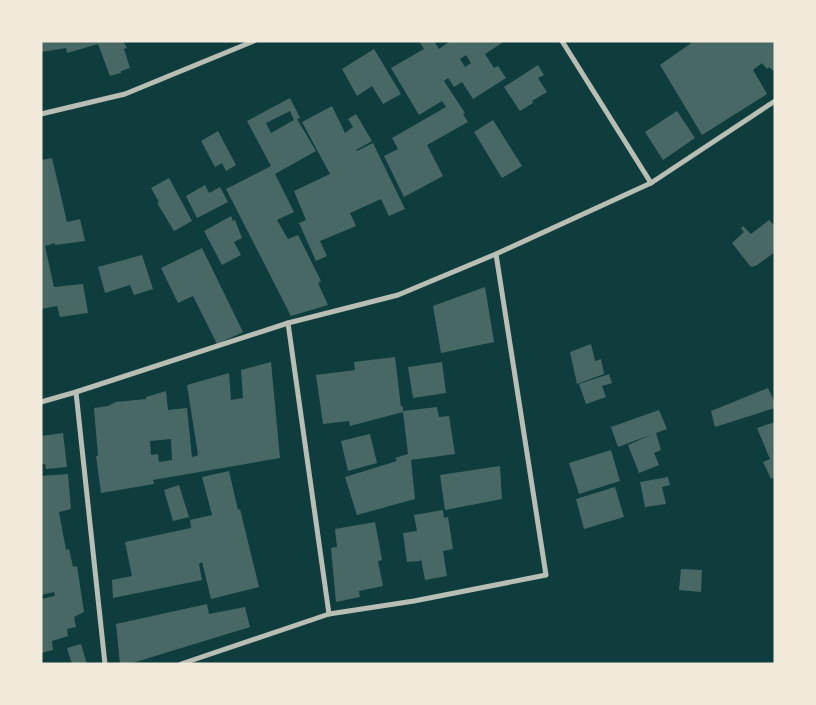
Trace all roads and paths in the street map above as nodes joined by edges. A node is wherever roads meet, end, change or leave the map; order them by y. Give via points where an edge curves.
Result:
1 (254, 41) edge
2 (562, 41) edge
3 (775, 101) edge
4 (41, 114) edge
5 (650, 183) junction
6 (496, 254) junction
7 (288, 323) junction
8 (76, 392) junction
9 (41, 402) edge
10 (329, 614) junction
11 (105, 664) edge
12 (181, 664) edge

1 - 4 street via 125,94
2 - 5 street
3 - 5 street
5 - 6 street
6 - 7 street via 398,294
6 - 10 street via 546,575
7 - 8 street
7 - 10 street
8 - 9 street
8 - 11 street
10 - 12 street

